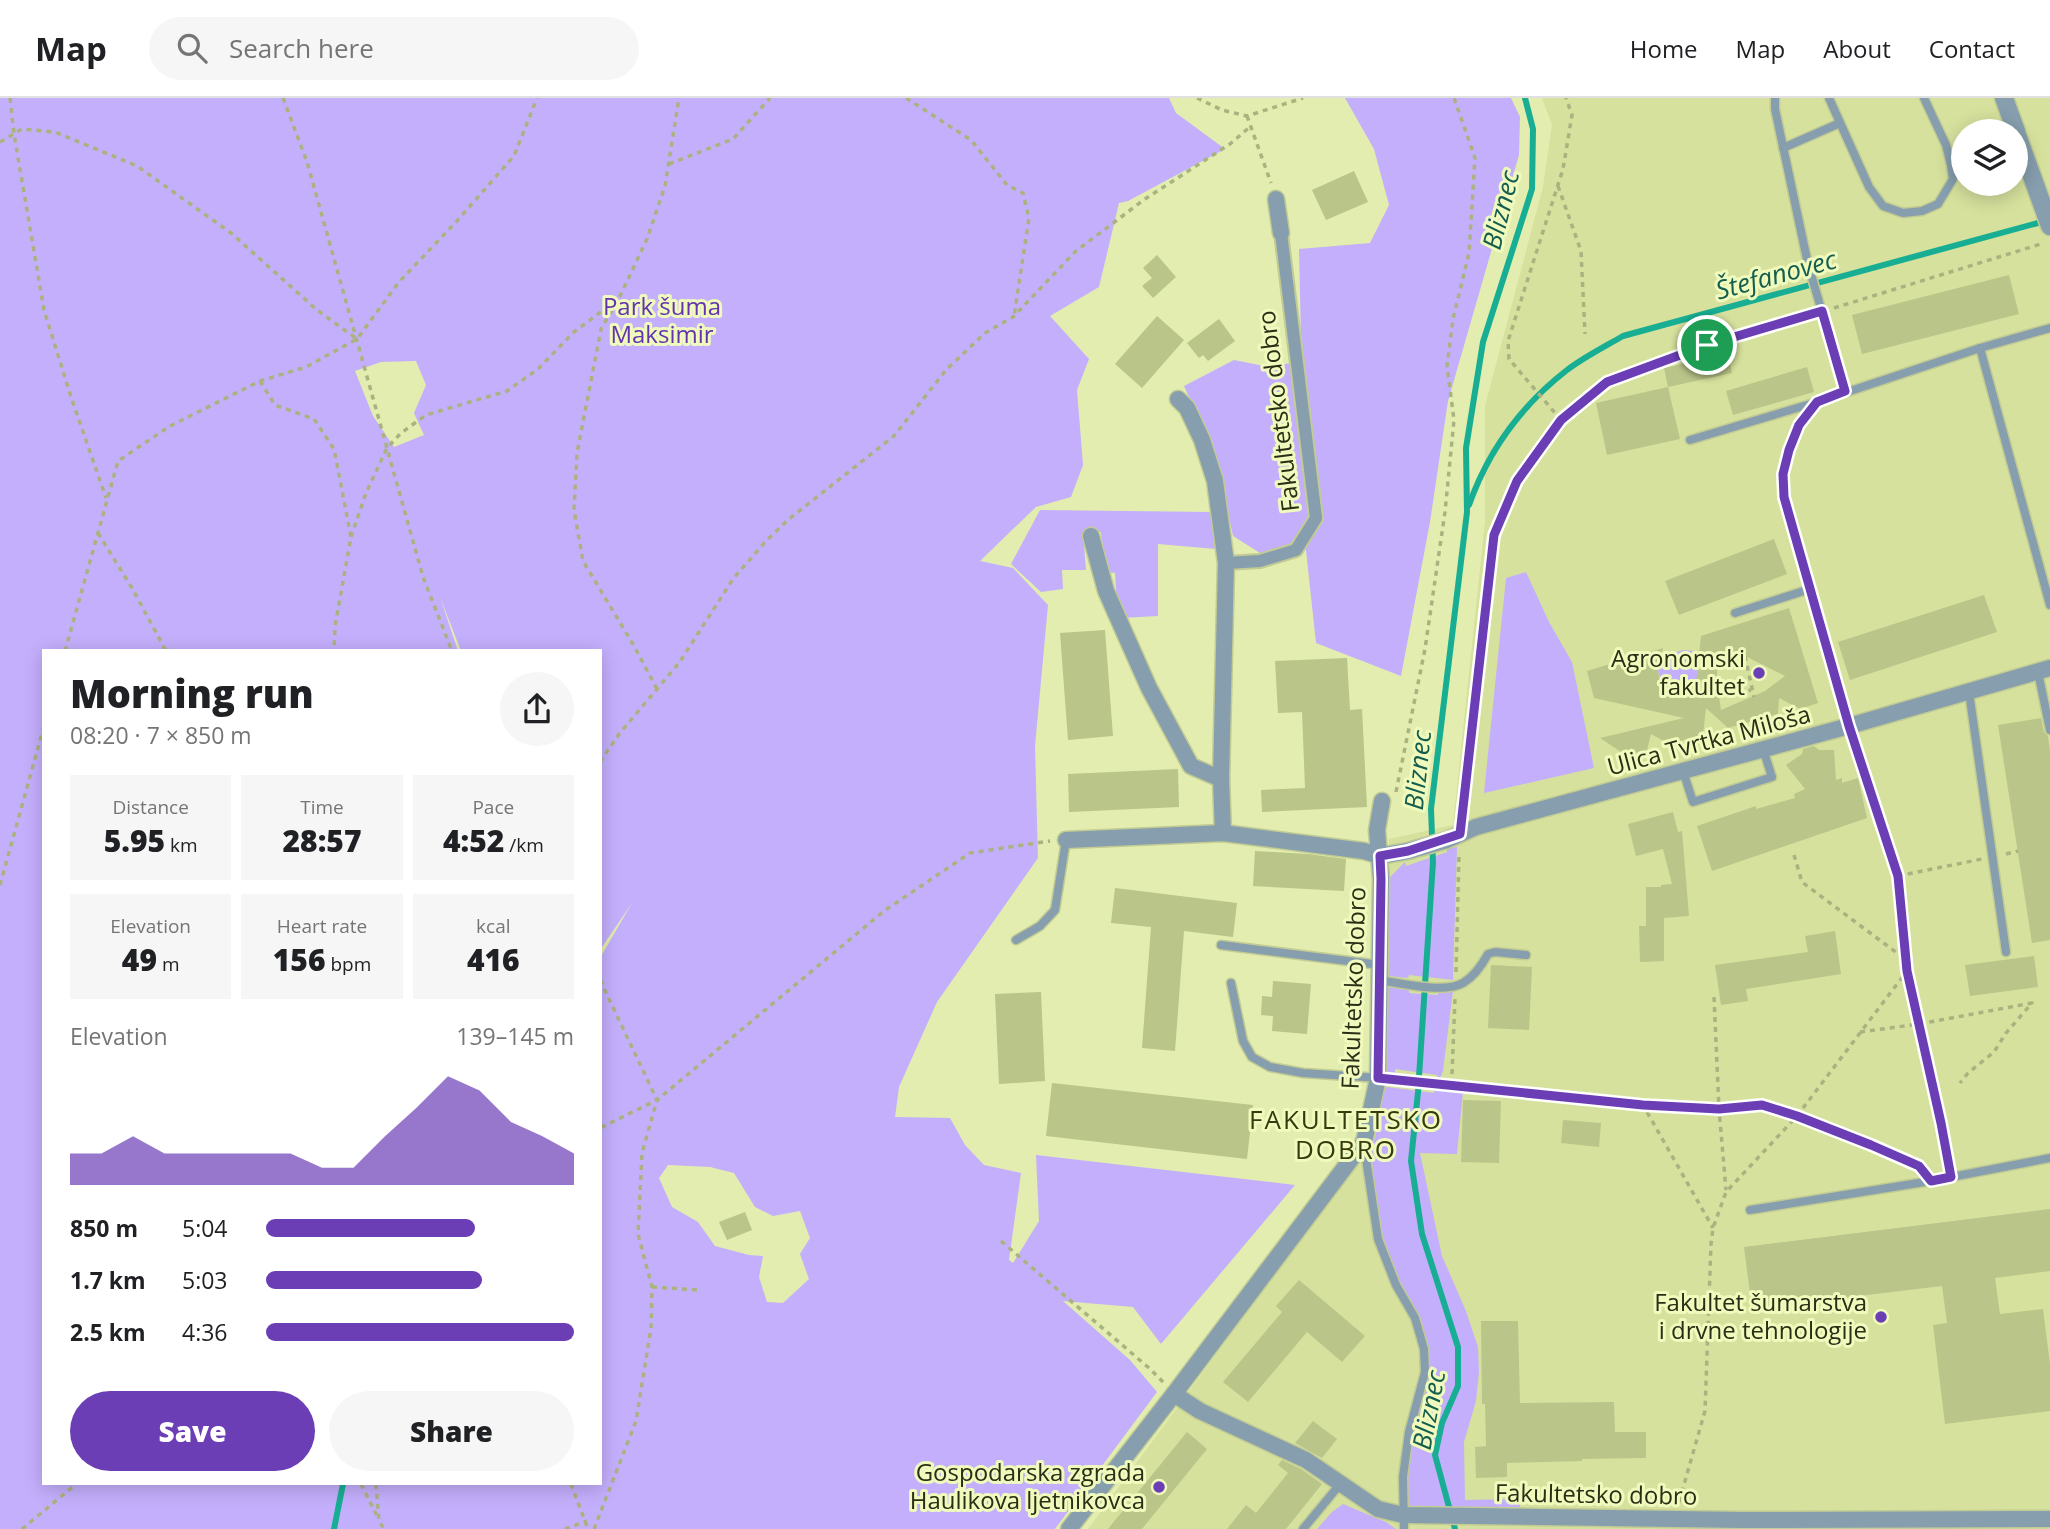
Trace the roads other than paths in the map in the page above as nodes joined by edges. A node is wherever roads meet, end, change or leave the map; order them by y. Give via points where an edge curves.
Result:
1 (1775, 98) edge
2 (1829, 98) edge
3 (1924, 98) edge
4 (2004, 98) edge
5 (2012, 119) edge
6 (1840, 123) junction
7 (1783, 148) junction
8 (2028, 165) edge
9 (1276, 198) road end
10 (2047, 218) edge
11 (1281, 233) joint
12 (2050, 328) edge
13 (1980, 348) junction
14 (1845, 391) junction
15 (1178, 399) dead end
16 (1817, 402) junction
17 (1690, 440) dead end
18 (1091, 536) dead end
19 (1226, 563) junction
20 (1810, 589) junction
21 (2050, 606) edge
22 (1735, 613) dead end
23 (2044, 670) edge
24 (1969, 692) junction
25 (1849, 726) junction
26 (2050, 730) edge
27 (1764, 743) junction
28 (1683, 771) junction
29 (1221, 779) junction
30 (1382, 801) road end
31 (1223, 833) junction
32 (1066, 840) joint
33 (1380, 856) junction
34 (1016, 940) dead end
35 (1221, 945) dead end
36 (2006, 951) dead end
37 (1526, 954) dead end
38 (1379, 973) junction
39 (1231, 984) dead end
40 (1378, 1078) junction
41 (1480, 1089) road end
42 (1364, 1142) junction
43 (2050, 1158) edge
44 (1750, 1210) dead end
45 (1174, 1394) junction
46 (1341, 1483) junction
47 (2050, 1519) edge
48 (1404, 1522) edge
49 (1743, 1524) edge
50 (1982, 1526) edge
51 (1069, 1529) edge
52 (1303, 1529) edge

1 - 7 lane
2 - 6 lane
3 - 6 lane via 1946,145 1953,179 1938,204 1922,211 1903,213 1882,206
4 - 5 street
6 - 7 lane
7 - 14 lane via 1808,264
8 - 10 street
9 - 11 street
11 - 19 street, Fakultetsko dobro via 1316,518 1296,550 1259,561
12 - 13 lane
13 - 14 lane
13 - 21 lane
14 - 16 lane
15 - 19 street via 1202,440 1215,481
16 - 17 lane
16 - 20 lane via 1799,425 1783,474 1784,497
18 - 29 street via 1106,591 1149,688 1191,766
19 - 29 street
20 - 22 lane
20 - 25 lane
23 - 24 street, Ulica Tvrtka Miloša
23 - 26 lane
24 - 25 street, Ulica Tvrtka Miloša
24 - 36 lane
25 - 27 street, Ulica Tvrtka Miloša
27 - 28 street, Ulica Tvrtka Miloša
27 - 28 lane via 1772,777 1693,802
28 - 33 street, Ulica Tvrtka Miloša
29 - 31 street
30 - 33 street, Fakultetsko dobro via 1377,830
31 - 32 street, Fakultetsko dobro
31 - 33 street, Fakultetsko dobro
32 - 34 lane via 1055,910 1040,926
33 - 38 street, Fakultetsko dobro
35 - 38 lane
37 - 38 lane via 1488,954 1479,969 1455,985 1410,985
38 - 40 street, Fakultetsko dobro
39 - 40 lane via 1242,1041 1252,1057 1269,1067 1303,1073
40 - 41 lane
40 - 42 street, Fakultetsko dobro
42 - 45 street, Fakultetsko dobro
42 - 48 lane via 1378,1239 1415,1318 1424,1349 1425,1372 1403,1478
43 - 44 lane
45 - 46 street, Fakultetsko dobro via 1306,1460
45 - 51 street, Fakultetsko dobro
46 - 48 street, Fakultetsko dobro
46 - 52 lane
47 - 50 street, Fakultetsko dobro
48 - 49 street, Fakultetsko dobro via 1427,1515 1466,1515
49 - 50 street, Fakultetsko dobro

